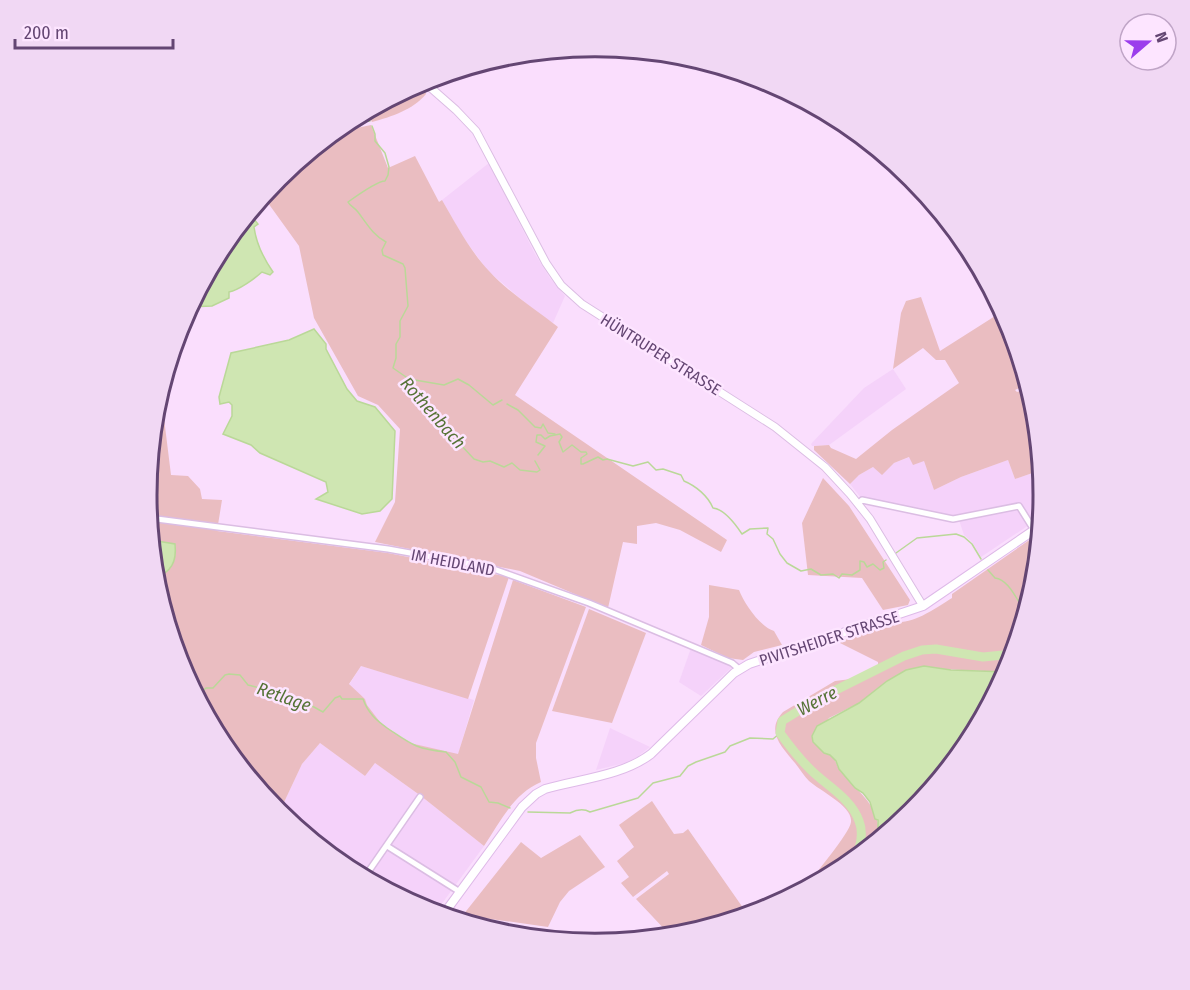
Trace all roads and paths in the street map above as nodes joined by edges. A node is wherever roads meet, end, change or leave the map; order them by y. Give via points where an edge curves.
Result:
1 (431, 88) edge
2 (858, 504) junction
3 (158, 519) edge
4 (1032, 522) edge
5 (1031, 534) edge
6 (923, 606) junction
7 (740, 669) junction
8 (420, 797) dead end
9 (387, 846) junction
10 (370, 870) edge
11 (460, 892) junction
12 (448, 908) edge

1 - 2 street, HÜNTRUPER STRASSE via 476,131 561,285 582,304 787,435 825,467
2 - 4 street via 862,500 953,519 1019,506
2 - 6 street, HÜNTRUPER STRASSE
3 - 7 street, IM HEIDLAND via 388,549 488,567 589,603
5 - 6 main road, PIVITSHEIDER STRASSE
6 - 7 main road, PIVITSHEIDER STRASSE
7 - 11 main road, PIVITSHEIDER STRASSE via 638,762 536,794 522,807
8 - 9 street
9 - 10 street
9 - 11 street
11 - 12 main road, PIVITSHEIDER STRASSE

